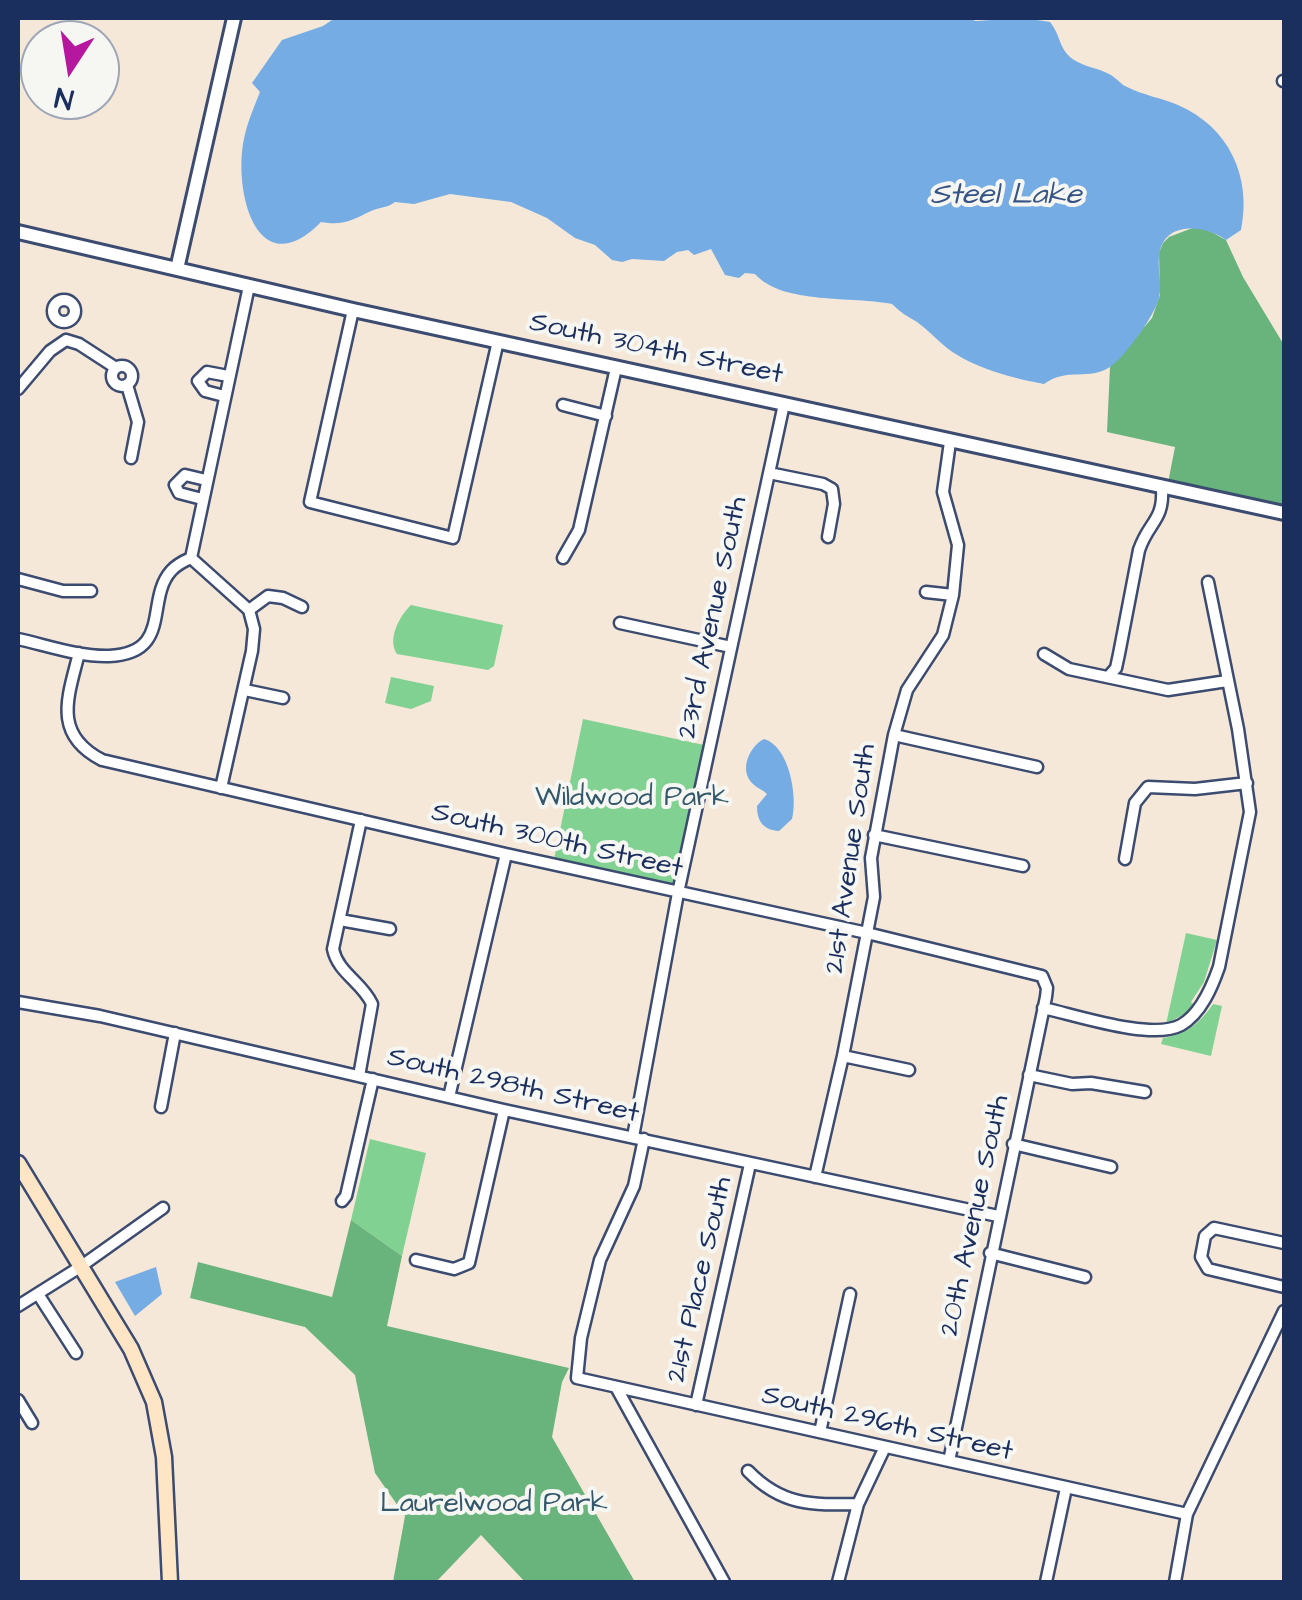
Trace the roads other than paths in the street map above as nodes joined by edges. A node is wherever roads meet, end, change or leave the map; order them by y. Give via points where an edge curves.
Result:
1 (234, 18) edge
2 (18, 232) edge
3 (177, 269) junction
4 (249, 286) junction
5 (353, 310) junction
6 (64, 322) dead end
7 (66, 340) junction
8 (498, 340) junction
9 (616, 368) junction
10 (228, 376) junction
11 (18, 389) edge
12 (224, 396) junction
13 (784, 404) junction
14 (563, 406) dead end
15 (606, 416) junction
16 (950, 442) junction
17 (131, 458) dead end
18 (769, 473) junction
19 (206, 480) junction
20 (1162, 488) junction
21 (202, 498) junction
22 (1284, 513) edge
23 (828, 537) dead end
24 (191, 558) junction
25 (563, 558) dead end
26 (18, 579) edge
27 (1208, 582) dead end
28 (91, 592) dead end
29 (926, 592) dead end
30 (953, 595) junction
31 (302, 607) dead end
32 (248, 610) junction
33 (620, 624) dead end
34 (18, 639) edge
35 (731, 647) junction
36 (134, 650) junction
37 (80, 653) junction
38 (1044, 654) dead end
39 (144, 660) dead end
40 (1110, 676) junction
41 (1228, 681) junction
42 (246, 690) junction
43 (283, 698) dead end
44 (894, 735) junction
45 (1037, 767) dead end
46 (1247, 782) junction
47 (221, 788) junction
48 (361, 820) junction
49 (874, 835) junction
50 (506, 854) junction
51 (1125, 860) dead end
52 (1022, 866) dead end
53 (678, 893) junction
54 (340, 920) junction
55 (390, 930) dead end
56 (867, 933) junction
57 (1045, 980) joint
58 (18, 1002) edge
59 (1043, 1008) junction
60 (175, 1033) junction
61 (844, 1056) junction
62 (909, 1070) dead end
63 (1029, 1075) junction
64 (359, 1076) junction
65 (373, 1079) junction
66 (1145, 1092) dead end
67 (449, 1097) junction
68 (161, 1106) dead end
69 (504, 1110) junction
70 (638, 1138) junction
71 (1013, 1144) junction
72 (18, 1163) edge
73 (750, 1164) junction
74 (1111, 1167) dead end
75 (816, 1177) junction
76 (342, 1201) dead end
77 (163, 1208) dead end
78 (998, 1216) junction
79 (1284, 1243) edge
80 (990, 1253) junction
81 (416, 1260) dead end
82 (80, 1267) junction
83 (1086, 1277) dead end
84 (1284, 1287) edge
85 (38, 1294) junction
86 (850, 1294) dead end
87 (18, 1306) edge
88 (1284, 1311) edge
89 (76, 1353) dead end
90 (577, 1378) joint
91 (616, 1388) junction
92 (18, 1400) edge
93 (696, 1405) junction
94 (32, 1423) dead end
95 (820, 1432) junction
96 (885, 1447) junction
97 (950, 1461) junction
98 (748, 1471) dead end
99 (1066, 1488) junction
100 (858, 1504) junction
101 (1187, 1514) junction
102 (170, 1582) edge
103 (724, 1582) edge
104 (838, 1582) edge
105 (1046, 1582) edge
106 (1175, 1582) edge

1 - 3 street
2 - 3 street, South 304th Street
3 - 4 street, South 304th Street
4 - 5 street, South 304th Street
4 - 10 street
5 - 8 street, South 304th Street
5 - 8 street via 310,502 453,538
6 - 7 street
7 - 11 street
7 - 17 street via 132,372 127,385 138,422
8 - 9 street, South 304th Street
9 - 13 street, South 304th Street
9 - 15 street
10 - 12 street
10 - 12 street via 204,372 198,381 204,391
12 - 19 street
13 - 16 street, South 304th Street
13 - 18 street, 23rd Avenue South
14 - 15 street
15 - 25 street via 578,534
16 - 20 street, South 304th Street
16 - 30 street, 21st Avenue South via 943,492 958,546
18 - 23 street via 832,489
18 - 35 street, 23rd Avenue South
19 - 21 street
19 - 21 street via 185,475 176,485 179,493
20 - 22 street, South 304th Street
20 - 40 street via 1163,508 1144,537
21 - 24 street
24 - 32 street
24 - 36 street via 171,571 157,623
26 - 28 street
27 - 41 street
29 - 30 street
30 - 44 street, 21st Avenue South via 943,635 908,690
31 - 32 street via 268,596
32 - 42 street via 254,634
33 - 35 street
34 - 37 street
35 - 53 street, 23rd Avenue South
36 - 37 street
36 - 39 street
37 - 47 street, South 300th Street via 66,705 84,748 102,760
38 - 40 street via 1069,669
40 - 41 street via 1168,690
41 - 46 street
42 - 43 street
42 - 47 street
44 - 45 street
44 - 49 street, 21st Avenue South
46 - 51 street via 1148,787 1135,802
46 - 59 street via 1249,828 1220,966 1188,1020 1148,1030
47 - 48 street, South 300th Street
48 - 50 street, South 300th Street
48 - 54 street
49 - 52 street
49 - 56 street, 21st Avenue South
50 - 53 street, South 300th Street
50 - 67 street
53 - 56 street, South 300th Street
53 - 70 street, 23rd Avenue South
54 - 55 street
54 - 64 street via 333,949 372,1004
56 - 57 street, South 300th Street via 1035,972
56 - 61 street, 21st Avenue South
57 - 59 street, 20th Avenue South
58 - 60 street, South 298th Street
59 - 63 street, 20th Avenue South
60 - 64 street, South 298th Street
60 - 68 street
61 - 62 street
61 - 75 street, 21st Avenue South
63 - 66 street
63 - 71 street, 20th Avenue South
64 - 65 street, South 298th Street
65 - 67 street, South 298th Street
65 - 76 street
67 - 69 street, South 298th Street
69 - 70 street, South 298th Street
69 - 81 street via 466,1266
70 - 73 street, South 298th Street
70 - 90 street, 23rd Avenue South via 634,1186 600,1260
71 - 74 street
71 - 78 street, 20th Avenue South
72 - 82 main road
73 - 75 street, South 298th Street
73 - 93 street, 21st Place South
75 - 78 street, South 298th Street
77 - 82 street
78 - 80 street, 20th Avenue South
79 - 84 street via 1214,1228 1205,1236 1201,1258 1208,1269
80 - 83 street
80 - 97 street, 20th Avenue South
82 - 85 street
82 - 102 main road via 131,1349 154,1402 164,1457
85 - 87 street
85 - 89 street
86 - 95 street
88 - 101 street
90 - 91 street, South 296th Street
91 - 93 street, South 296th Street
91 - 103 street
92 - 94 street
93 - 95 street, South 296th Street
95 - 96 street, South 296th Street
96 - 97 street, South 296th Street
96 - 100 street
97 - 99 street, South 296th Street
98 - 100 street via 784,1498
99 - 101 street, South 296th Street
99 - 105 street
100 - 104 street
101 - 106 street

